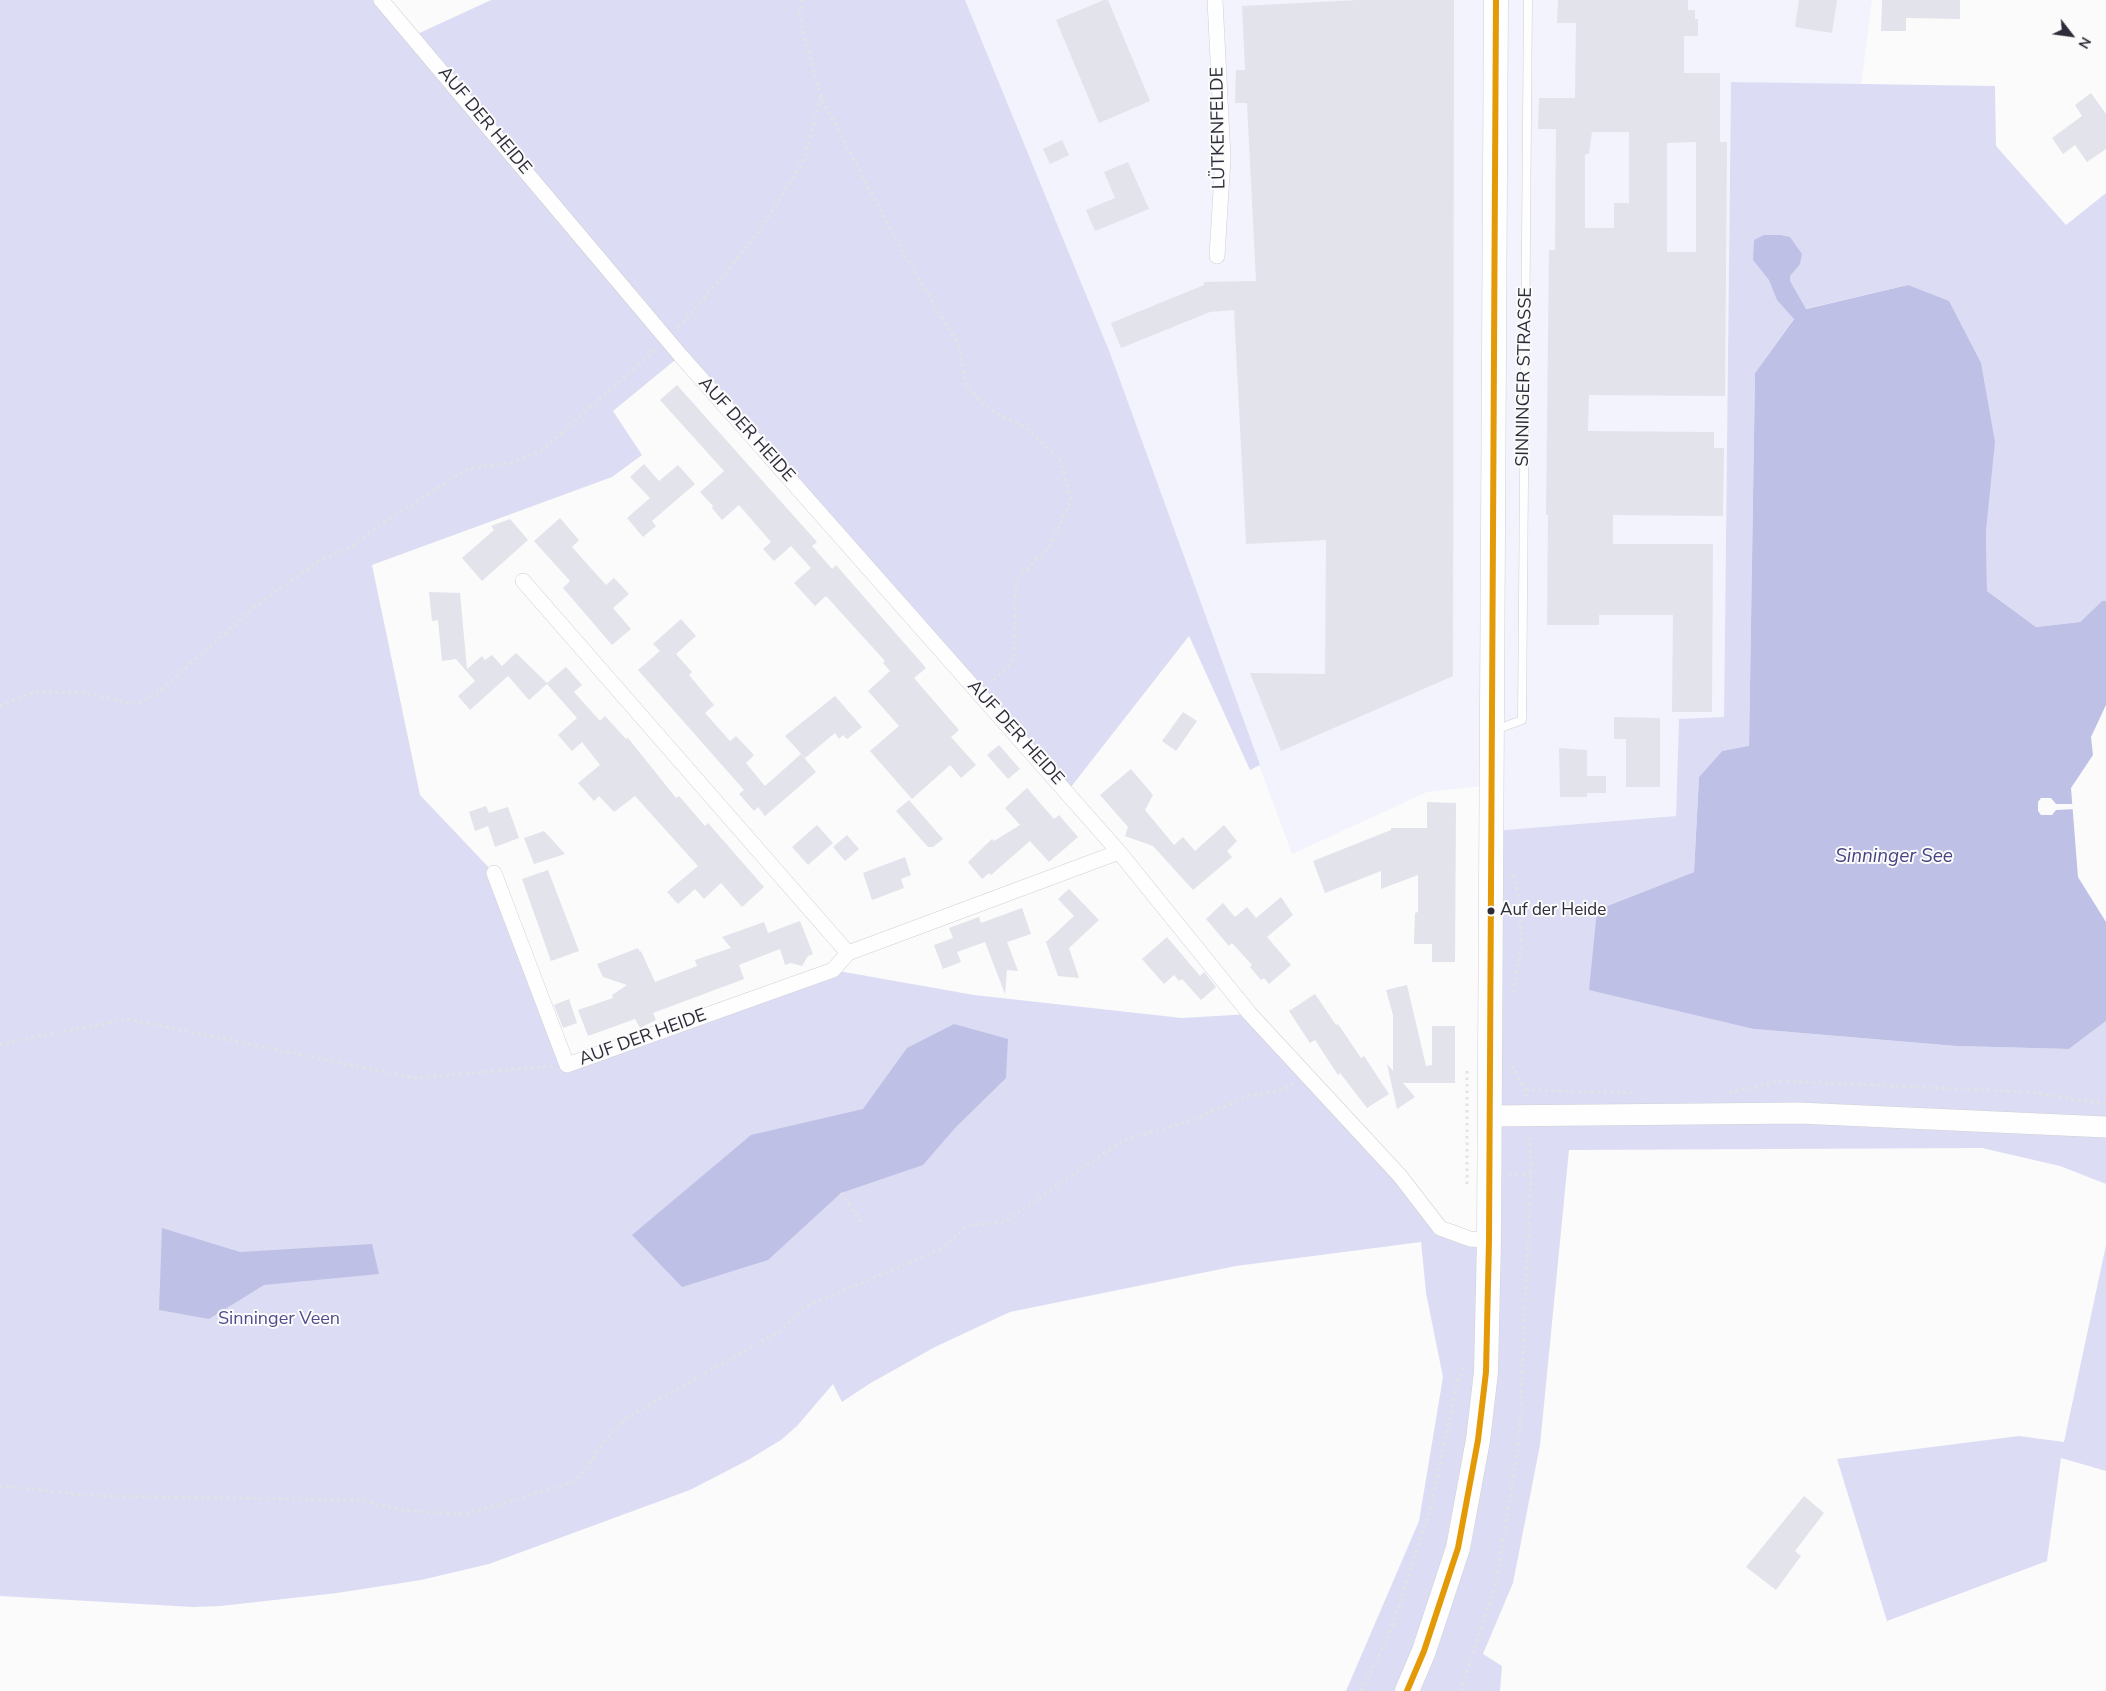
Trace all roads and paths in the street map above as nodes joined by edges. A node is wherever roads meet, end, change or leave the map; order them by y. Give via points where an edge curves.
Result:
1 (381, 0) edge
2 (802, 0) edge
3 (1215, 0) edge
4 (1496, 0) edge
5 (1528, 0) edge
6 (821, 97) junction
7 (1217, 256) dead end
8 (667, 340) junction
9 (523, 581) dead end
10 (980, 694) junction
11 (0, 706) edge
12 (1491, 732) junction
13 (1119, 852) junction
14 (494, 873) dead end
15 (848, 953) junction
16 (0, 1044) edge
17 (567, 1065) junction
18 (1306, 1075) junction
19 (1526, 1090) dead end
20 (1639, 1093) dead end
21 (1726, 1093) dead end
22 (2106, 1104) edge
23 (1478, 1116) junction
24 (1530, 1116) junction
25 (2106, 1127) edge
26 (1467, 1189) dead end
27 (842, 1193) dead end
28 (863, 1225) dead end
29 (1490, 1240) junction
30 (1465, 1360) dead end
31 (0, 1486) edge
32 (1362, 1691) edge
33 (1407, 1691) edge
34 (1461, 1691) edge

1 - 8 street, AUF DER HEIDE
2 - 6 path via 800,15
3 - 7 street, LÜTKENFELDE via 1223,158
4 - 12 main road, SINNINGER STRASSE
5 - 12 lane, SINNINGER STRASSE via 1522,720
6 - 8 path via 804,160 764,224
6 - 10 path via 900,249 959,346 966,386 989,409 1026,428 1060,459 1071,500 1050,546 1016,580 1014,660
8 - 10 street, AUF DER HEIDE
8 - 11 path via 541,451 511,464 470,468 378,526 351,547 316,564 254,607 156,694 136,704 84,693 35,692
9 - 15 street
10 - 13 street, AUF DER HEIDE
12 - 23 main road, SINNINGER STRASSE via 1492,911
13 - 15 street, AUF DER HEIDE
13 - 18 street, AUF DER HEIDE via 1250,1014
14 - 17 street, AUF DER HEIDE
15 - 17 street, AUF DER HEIDE via 833,970
16 - 17 path via 127,1019 415,1078
18 - 29 street, AUF DER HEIDE via 1400,1176 1440,1228 1470,1239
18 - 31 path via 1278,1091 1249,1096 1195,1119 1122,1141 1004,1222 968,1225 941,1249 805,1307 780,1331 626,1418 603,1442 588,1467 574,1482 466,1514 407,1511 359,1500 94,1496
19 - 20 path
21 - 22 path via 1780,1081 2029,1092
23 - 24 main road
23 - 26 path
23 - 29 main road, SINNINGER STRASSE
24 - 25 main road via 1799,1113
24 - 34 path via 1531,1174 1519,1442 1496,1583
27 - 28 path
29 - 33 main road, SINNINGER STRASSE via 1486,1372 1472,1474 1458,1548
30 - 32 path via 1456,1384 1431,1506 1392,1626

